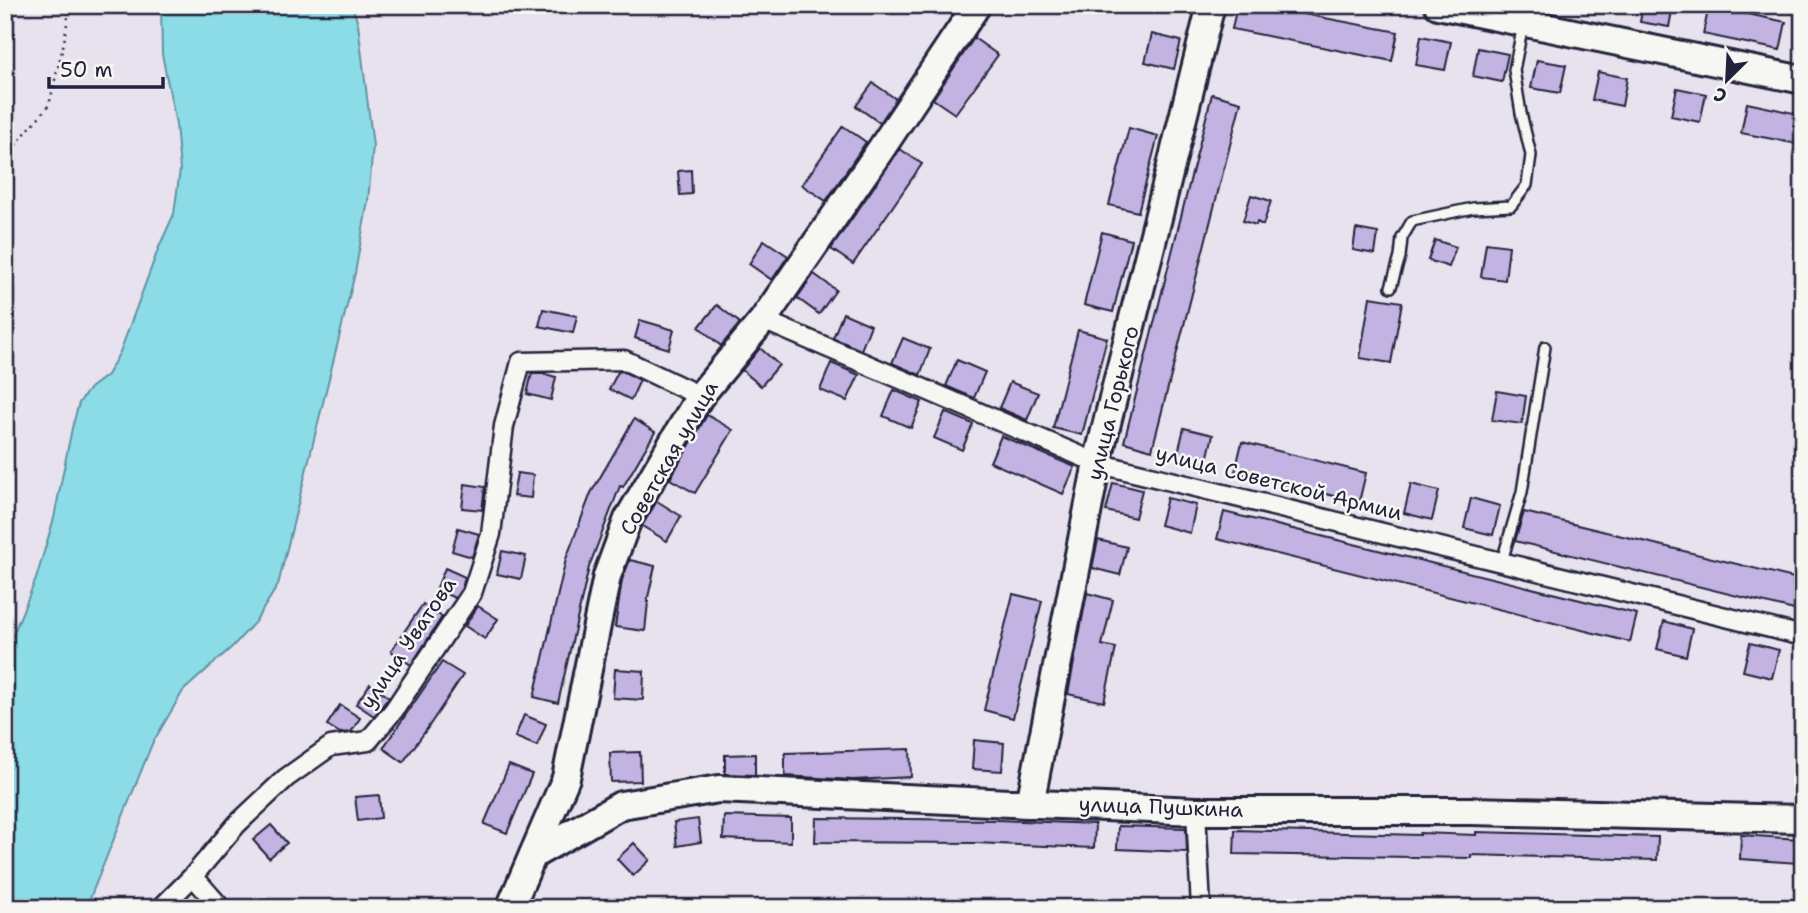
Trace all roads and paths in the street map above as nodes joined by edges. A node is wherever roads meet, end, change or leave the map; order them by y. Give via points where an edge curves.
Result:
1 (70, 5) edge
2 (977, 5) edge
3 (1212, 5) edge
4 (1438, 5) edge
5 (1523, 23) junction
6 (1803, 80) edge
7 (5, 154) edge
8 (1391, 287) dead end
9 (763, 320) junction
10 (1545, 347) dead end
11 (700, 396) junction
12 (1097, 463) junction
13 (1502, 561) junction
14 (1803, 636) edge
15 (1030, 804) junction
16 (1196, 811) junction
17 (1803, 819) edge
18 (533, 855) junction
19 (193, 876) junction
20 (161, 908) edge
21 (221, 908) edge
22 (510, 908) edge
23 (1201, 908) edge

1 - 7 path via 49,105
2 - 9 street, Советская улица
3 - 12 street, улица Горького
4 - 5 street
5 - 6 street
5 - 8 lane via 1514,70 1531,155 1527,185 1511,206 1473,208 1412,221 1402,238
9 - 11 street, Советская улица
9 - 12 street, улица Советской Армии
10 - 13 lane via 1522,492
11 - 18 street, Советская улица via 628,519 607,576 566,778
11 - 19 street, улица Уватова via 624,360 521,362 504,426 491,534 472,593 368,741 331,746 286,778 237,824
12 - 13 street, улица Советской Армии
12 - 15 street, улица Горького
13 - 14 street, улица Советской Армии
15 - 16 street, улица Пушкина
15 - 18 street, улица Пушкина via 719,789 621,805
16 - 17 street, улица Пушкина via 1471,811
16 - 23 street
18 - 22 street, Советская улица
19 - 20 street
19 - 21 street

